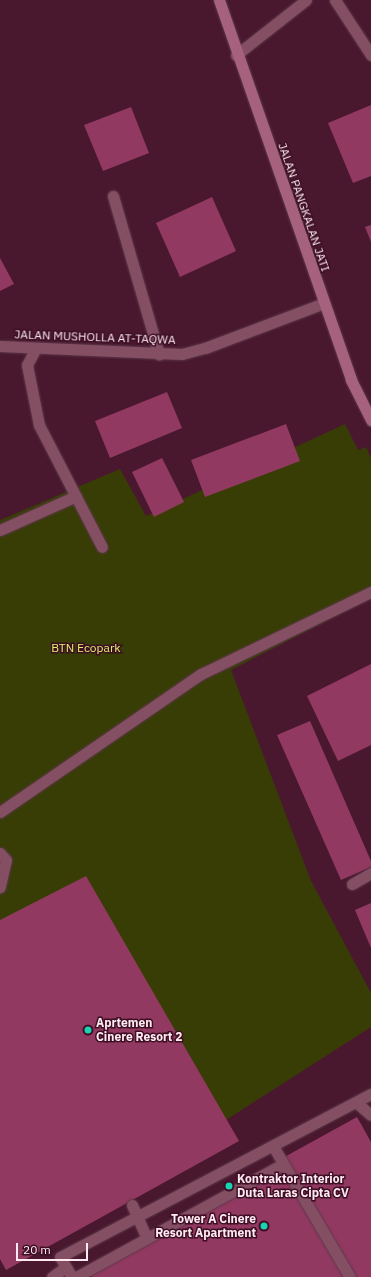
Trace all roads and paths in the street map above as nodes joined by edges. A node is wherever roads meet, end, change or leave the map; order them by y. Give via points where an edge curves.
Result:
1 (219, 0) edge
2 (306, 0) edge
3 (335, 0) edge
4 (371, 54) edge
5 (236, 55) junction
6 (113, 196) dead end
7 (324, 303) junction
8 (0, 346) edge
9 (36, 348) junction
10 (159, 354) junction
11 (371, 420) edge
12 (76, 496) junction
13 (0, 530) edge
14 (102, 547) dead end
15 (371, 592) edge
16 (0, 812) edge
17 (0, 853) edge
18 (371, 873) edge
19 (352, 884) dead end
20 (0, 887) edge
21 (371, 1094) edge
22 (356, 1103) junction
23 (371, 1115) edge
24 (273, 1146) junction
25 (283, 1164) junction
26 (132, 1205) dead end
27 (136, 1218) junction
28 (147, 1238) junction
29 (69, 1272) edge
30 (52, 1277) edge
31 (76, 1277) edge
32 (350, 1277) edge

1 - 5 main road, JALAN PANGKALAN JATI
2 - 5 street
3 - 4 street
5 - 7 main road, JALAN PANGKALAN JATI
6 - 10 street
7 - 10 street, JALAN MUSHOLLA AT-TAQWA via 205,348 182,354
7 - 11 main road, JALAN PANGKALAN JATI via 351,380
8 - 9 street, JALAN MUSHOLLA AT-TAQWA
9 - 10 street, JALAN MUSHOLLA AT-TAQWA
9 - 12 street via 27,365 39,425
12 - 13 street
12 - 14 street
15 - 16 street via 201,674
17 - 20 street via 6,860
18 - 19 street
21 - 22 street
22 - 23 street
22 - 24 street
24 - 25 street
24 - 27 street
25 - 28 street
25 - 32 street
26 - 27 street
27 - 28 street
27 - 29 street via 60,1257
28 - 31 street
29 - 30 street

